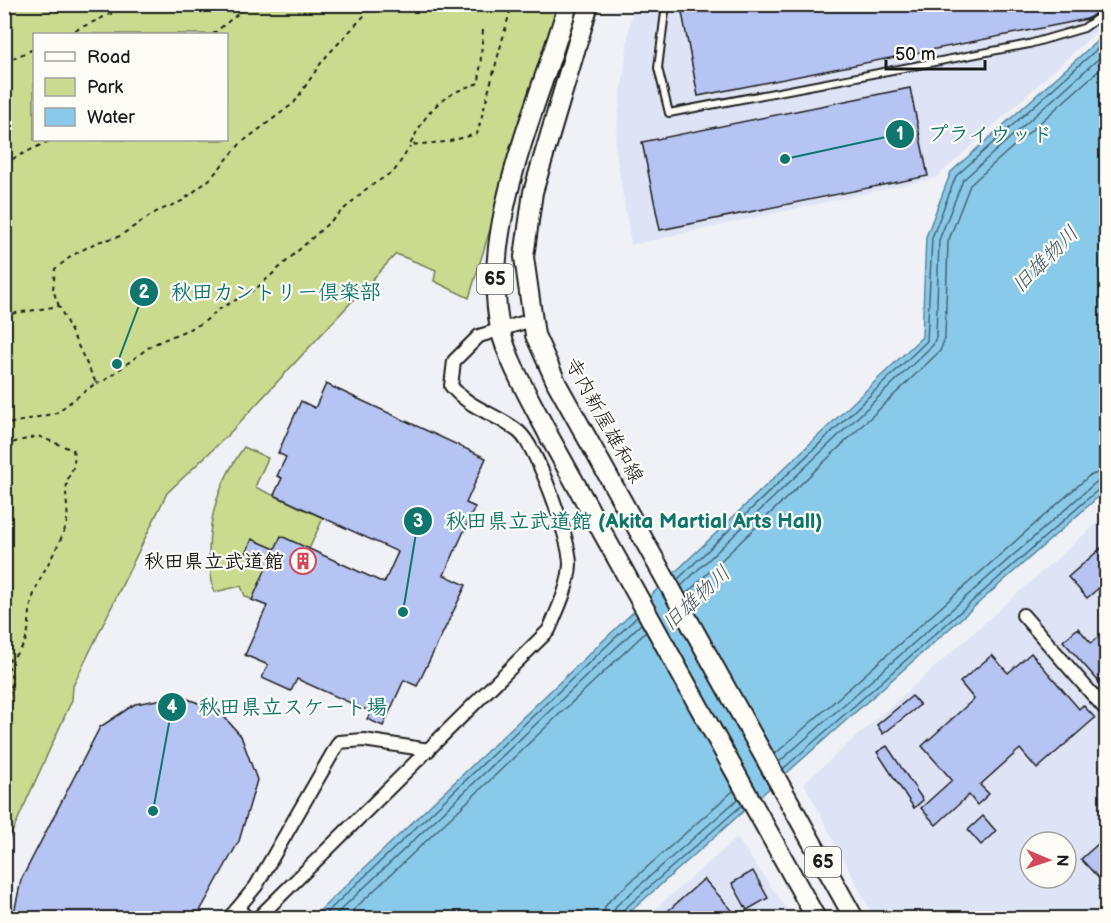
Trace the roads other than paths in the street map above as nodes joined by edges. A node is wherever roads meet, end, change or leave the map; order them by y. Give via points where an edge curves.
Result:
1 (568, 4) edge
2 (590, 4) edge
3 (666, 4) edge
4 (1107, 12) edge
5 (532, 320) junction
6 (500, 330) junction
7 (1023, 615) dead end
8 (1107, 710) edge
9 (429, 750) junction
10 (233, 914) edge
11 (248, 918) edge
12 (258, 918) edge
13 (816, 918) edge
14 (854, 918) edge

1 - 6 main road, 65 via 499,227 495,280
2 - 5 main road, 寺内新屋雄和線 / 65 via 533,192 524,256
3 - 4 lane via 658,68 669,113 1029,44 1084,28
5 - 6 street
5 - 14 main road, 寺内新屋雄和線 / 65 via 557,384
6 - 9 street via 479,336 454,360 451,386 463,400 520,432 533,453 564,529 570,563 566,590 549,630
6 - 13 main road, 65 via 549,436
7 - 8 street
9 - 10 street via 364,740 339,742 256,886
9 - 12 street
10 - 11 street

